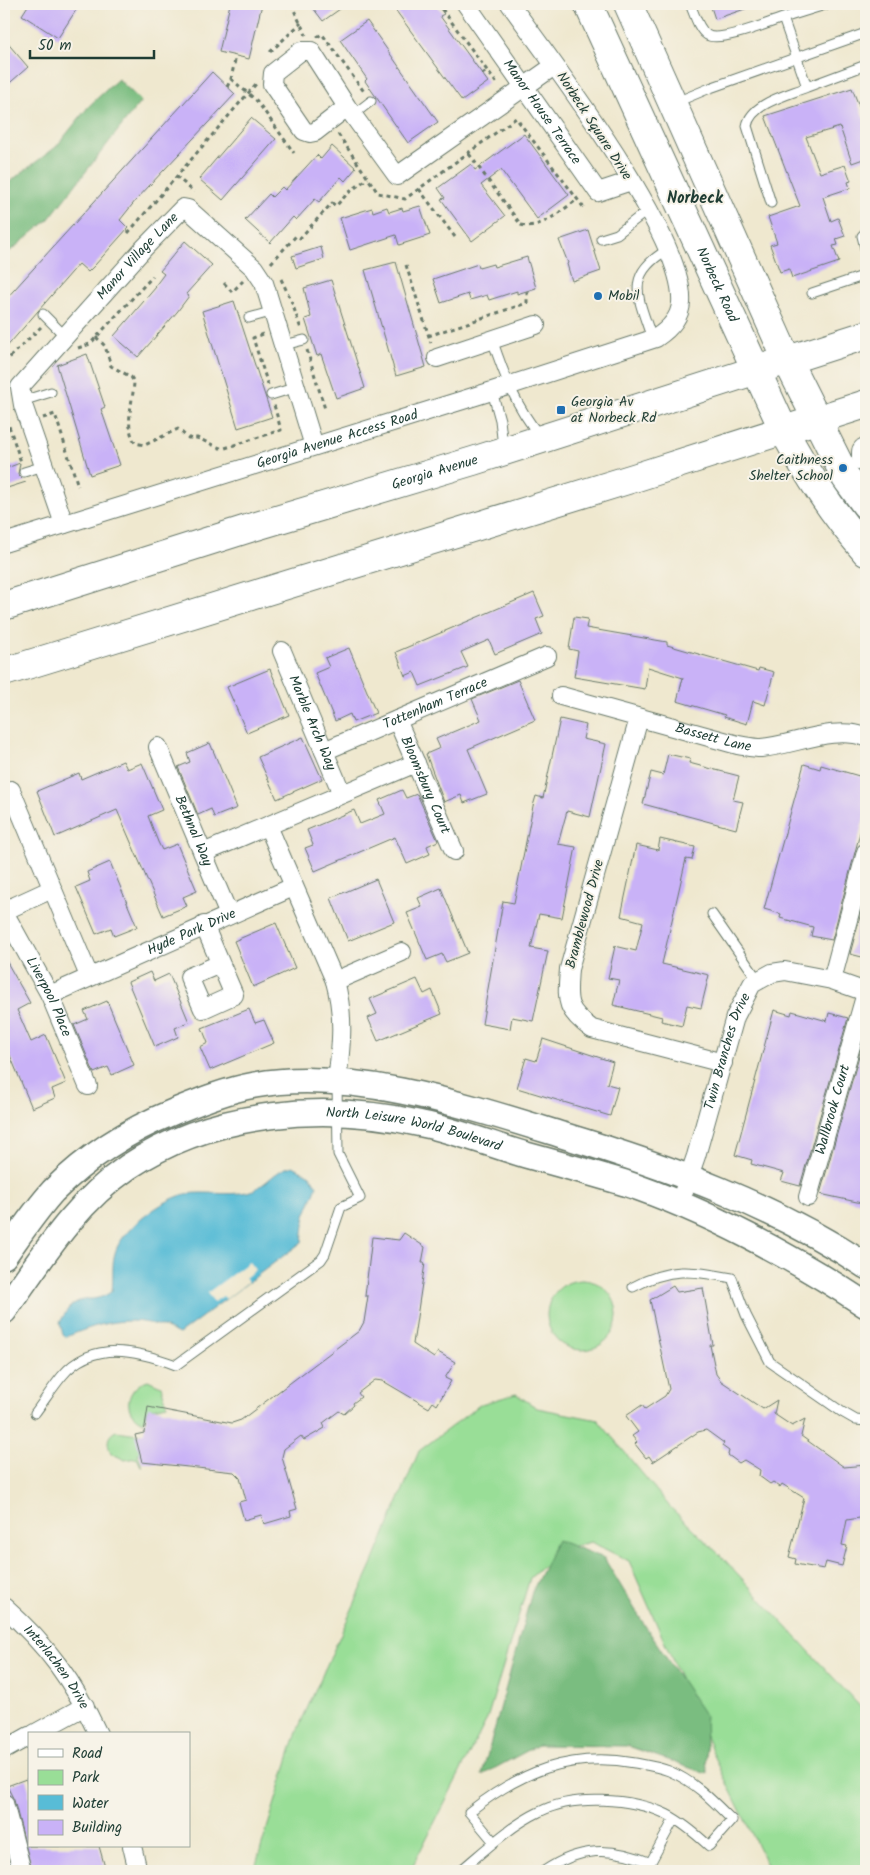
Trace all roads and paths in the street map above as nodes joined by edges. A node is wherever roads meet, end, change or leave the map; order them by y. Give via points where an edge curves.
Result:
1 (466, 4) edge
2 (510, 4) edge
3 (588, 4) edge
4 (628, 4) edge
5 (690, 4) edge
6 (828, 4) edge
7 (442, 9) dead end
8 (783, 18) junction
9 (866, 33) edge
10 (797, 56) junction
11 (235, 60) dead end
12 (866, 65) edge
13 (554, 66) junction
14 (487, 71) junction
15 (482, 74) dead end
16 (231, 79) junction
17 (258, 82) dead end
18 (497, 84) dead end
19 (524, 86) junction
20 (227, 87) dead end
21 (807, 87) junction
22 (248, 93) junction
23 (371, 101) dead end
24 (674, 103) junction
25 (350, 111) junction
26 (338, 134) dead end
27 (294, 153) dead end
28 (469, 154) junction
29 (368, 178) junction
30 (630, 181) junction
31 (419, 189) junction
32 (578, 199) junction
33 (771, 203) dead end
34 (584, 208) dead end
35 (648, 210) junction
36 (128, 232) dead end
37 (866, 232) edge
38 (455, 237) dead end
39 (601, 239) dead end
40 (667, 250) junction
41 (866, 252) edge
42 (271, 263) dead end
43 (406, 265) dead end
44 (866, 275) edge
45 (153, 276) dead end
46 (224, 284) dead end
47 (527, 291) dead end
48 (812, 293) dead end
49 (267, 313) junction
50 (46, 317) joint
51 (249, 318) dead end
52 (536, 325) dead end
53 (668, 330) joint
54 (866, 335) edge
55 (428, 336) junction
56 (96, 337) junction
57 (492, 339) junction
58 (652, 339) junction
59 (304, 340) dead end
60 (70, 343) junction
61 (284, 346) junction
62 (435, 353) joint
63 (787, 360) junction
64 (4, 363) edge
65 (755, 370) junction
66 (297, 387) junction
67 (500, 389) junction
68 (51, 392) dead end
69 (271, 395) junction
70 (29, 399) junction
71 (866, 404) edge
72 (4, 411) edge
73 (816, 419) junction
74 (784, 431) junction
75 (542, 438) junction
76 (314, 446) junction
77 (503, 451) junction
78 (866, 452) edge
79 (866, 458) edge
80 (44, 466) junction
81 (24, 472) joint
82 (78, 486) dead end
83 (866, 505) edge
84 (64, 524) junction
85 (4, 543) edge
86 (866, 552) edge
87 (4, 606) edge
88 (282, 652) dead end
89 (547, 656) dead end
90 (4, 672) edge
91 (561, 696) dead end
92 (639, 718) junction
93 (397, 720) junction
94 (866, 737) edge
95 (158, 747) dead end
96 (324, 751) junction
97 (416, 763) junction
98 (11, 790) dead end
99 (342, 794) junction
100 (268, 826) junction
101 (454, 851) dead end
102 (866, 852) edge
103 (203, 853) junction
104 (293, 887) junction
105 (52, 889) junction
106 (4, 911) edge
107 (712, 914) dead end
108 (229, 915) junction
109 (204, 925) junction
110 (402, 952) dead end
111 (220, 964) dead end
112 (89, 976) junction
113 (758, 980) junction
114 (832, 980) junction
115 (335, 981) junction
116 (866, 992) edge
117 (50, 995) junction
118 (723, 1063) junction
119 (337, 1082) junction
120 (88, 1086) dead end
121 (336, 1112) junction
122 (690, 1176) junction
123 (808, 1197) dead end
124 (679, 1205) junction
125 (4, 1256) edge
126 (866, 1266) edge
127 (632, 1287) dead end
128 (866, 1305) edge
129 (4, 1311) edge
130 (35, 1413) dead end
131 (866, 1421) edge
132 (4, 1607) edge
133 (85, 1706) junction
134 (38, 1732) edge
135 (97, 1732) edge
136 (28, 1737) edge
137 (4, 1750) edge
138 (4, 1802) edge
139 (674, 1819) junction
140 (494, 1842) junction
141 (132, 1848) edge
142 (648, 1867) edge
143 (22, 1871) edge
144 (138, 1871) edge
145 (460, 1871) edge
146 (544, 1871) edge

1 - 19 street, Manor House Terrace
2 - 13 street
3 - 65 main road, Norbeck Road
4 - 24 main road
5 - 8 lane via 707,35 718,38
6 - 8 lane
7 - 14 path
8 - 10 lane
9 - 10 lane
10 - 21 lane
10 - 24 lane
11 - 16 path
12 - 21 lane
13 - 19 street, Norbeck Square Drive
13 - 30 street, Norbeck Square Drive
14 - 15 path
14 - 18 path
16 - 20 path
16 - 22 path
17 - 22 path
19 - 25 street, Norbeck Square Drive via 399,176
19 - 30 street, Manor House Terrace via 598,192
21 - 33 lane via 756,109 748,117 747,126
22 - 27 path
22 - 36 path
23 - 25 lane
24 - 63 main road
25 - 25 street, Norbeck Square Drive via 310,134 272,84 273,73 302,51 311,51
26 - 29 path
28 - 31 path
28 - 32 path via 521,225 532,227
28 - 32 path via 516,118
29 - 31 path via 378,193 405,199
29 - 42 path via 336,206 332,203 300,238 296,236
30 - 35 street, Norbeck Square Drive
31 - 38 path
32 - 34 path
35 - 39 lane via 616,234
35 - 40 street, Norbeck Square Drive
37 - 41 lane via 862,236
40 - 53 street, Norbeck Square Drive via 674,264 681,304
40 - 58 lane via 650,260 638,278 639,298
43 - 55 path
44 - 48 lane
45 - 56 path
46 - 49 path via 232,292 243,281
47 - 55 path via 528,304
49 - 51 lane
49 - 60 street, Manor Village Lane via 264,284 254,268 183,208 144,248
49 - 61 street, Manor Village Lane
49 - 69 path via 266,333 253,338
50 - 60 lane
50 - 64 path
52 - 57 street
53 - 58 street, Georgia Avenue Access Road
54 - 63 main road, Georgia Avenue
55 - 62 path
56 - 60 path via 90,344
56 - 69 path via 105,346 111,366 132,377 134,382 129,425 135,443 145,445 178,429 188,438 197,438 220,448 281,430
57 - 62 street
57 - 67 lane
58 - 67 street, Georgia Avenue Access Road
59 - 61 lane
60 - 70 street, Manor Village Lane via 20,387
61 - 66 street, Manor Village Lane
63 - 65 main road, Georgia Avenue
63 - 73 main road
65 - 74 main road, Norbeck Road
65 - 75 main road, Georgia Avenue
66 - 69 lane
66 - 76 street, Manor Village Lane
67 - 75 lane
67 - 76 street, Georgia Avenue Access Road
67 - 77 lane
68 - 70 lane
70 - 80 street
70 - 82 path via 42,418 55,414
71 - 73 main road
72 - 81 path
73 - 74 main road
73 - 83 main road via 846,478
74 - 86 main road, Norbeck Road via 808,476
74 - 90 main road
75 - 77 main road, Georgia Avenue
76 - 84 street, Georgia Avenue Access Road
77 - 87 main road, Georgia Avenue
78 - 79 main road
80 - 81 lane
80 - 84 street
84 - 85 street, Georgia Avenue Access Road
88 - 96 street, Marble Arch Way
89 - 93 street, Tottenham Terrace
91 - 92 street, Bassett Lane
92 - 94 street, Bassett Lane via 738,745 761,748 829,735 857,734
92 - 118 street, Bramblewood Drive via 569,969 567,1002 581,1021 592,1029
93 - 96 street, Tottenham Terrace
93 - 97 street, Bloomsbury Court
95 - 103 street, Bethnal Way
96 - 99 street, Marble Arch Way
97 - 99 street
97 - 101 street, Bloomsbury Court
98 - 105 street
99 - 100 street
100 - 103 street
100 - 104 street
102 - 114 street
103 - 108 street, Bethnal Way
104 - 108 street, Hyde Park Drive
104 - 115 street
105 - 106 street
105 - 112 street
106 - 117 street, Liverpool Place
107 - 113 lane
108 - 109 street, Hyde Park Drive
109 - 111 street
109 - 112 street, Hyde Park Drive
110 - 115 street
112 - 117 street, Hyde Park Drive
113 - 114 street, Twin Branches Drive via 785,971
113 - 118 street, Twin Branches Drive via 752,984 735,1017
114 - 116 street, Twin Branches Drive
115 - 119 street via 342,1027
116 - 123 street, Wallbrook Court
117 - 120 street, Liverpool Place
118 - 122 street, Twin Branches Drive
119 - 121 lane
119 - 122 street via 395,1090 476,1108
119 - 125 street via 295,1081 255,1085 203,1100 149,1122 85,1163 53,1192
121 - 124 street, North Leisure World Boulevard via 425,1124 626,1184
121 - 129 street, North Leisure World Boulevard via 258,1117 223,1126 180,1141 130,1166 87,1201 48,1247
121 - 130 lane via 338,1154 360,1198 340,1207 326,1254 176,1365 127,1350 93,1356 63,1374
122 - 124 street, Twin Branches Drive
122 - 126 street via 785,1220
124 - 128 street, North Leisure World Boulevard via 768,1247
127 - 131 lane via 663,1273 700,1271 732,1278 770,1362 842,1412 856,1420
132 - 133 street, Interlachen Drive via 42,1643
133 - 134 street
133 - 135 street, Interlachen Drive
136 - 137 street
138 - 143 street
139 - 140 lane via 629,1802 579,1801 540,1811
139 - 140 lane via 708,1846 732,1820 708,1796 668,1770 623,1761 576,1759 519,1778 469,1812
139 - 142 lane
140 - 145 lane
141 - 144 street
142 - 146 lane via 628,1854 594,1851 575,1854

